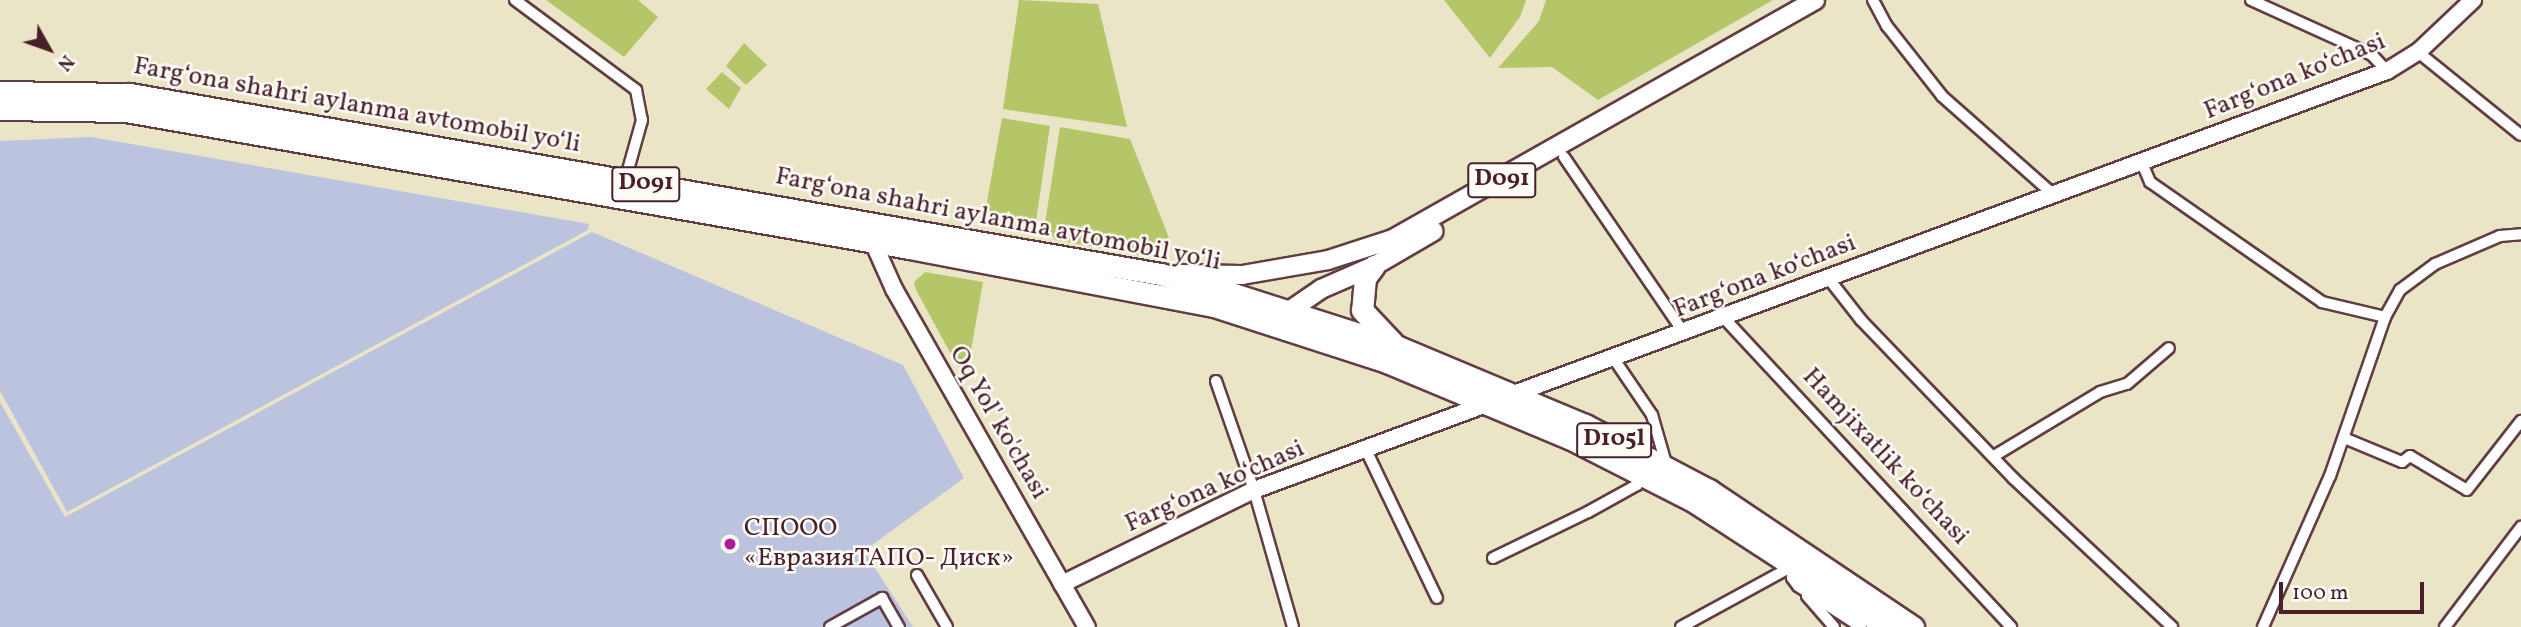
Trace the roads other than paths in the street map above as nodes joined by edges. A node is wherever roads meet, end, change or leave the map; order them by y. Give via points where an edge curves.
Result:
1 (515, 0) edge
2 (1815, 0) edge
3 (1826, 0) edge
4 (1873, 0) edge
5 (2251, 0) edge
6 (2473, 0) edge
7 (2418, 52) junction
8 (2387, 71) junction
9 (0, 92) edge
10 (0, 109) edge
11 (2521, 135) edge
12 (1564, 157) junction
13 (2142, 163) junction
14 (625, 181) junction
15 (2054, 195) junction
16 (869, 232) junction
17 (2521, 234) edge
18 (1374, 266) junction
19 (1160, 274) junction
20 (1829, 279) junction
21 (1279, 317) junction
22 (2385, 317) junction
23 (1724, 318) junction
24 (1684, 333) junction
25 (1396, 346) junction
26 (2169, 348) dead end
27 (1614, 359) junction
28 (1216, 382) dead end
29 (1520, 395) junction
30 (1493, 404) junction
31 (2521, 421) edge
32 (2344, 438) junction
33 (1366, 450) junction
34 (1994, 456) junction
35 (1667, 467) junction
36 (1641, 474) junction
37 (1254, 490) junction
38 (2521, 527) edge
39 (1493, 558) dead end
40 (917, 575) dead end
41 (1796, 575) junction
42 (1062, 584) junction
43 (1437, 598) dead end
44 (830, 627) edge
45 (899, 627) edge
46 (947, 627) edge
47 (1087, 627) edge
48 (1293, 627) edge
49 (1681, 627) edge
50 (1834, 627) edge
51 (1861, 627) edge
52 (1887, 627) edge
53 (1913, 627) edge
54 (2011, 627) edge
55 (2172, 627) edge
56 (2263, 627) edge
57 (2445, 627) edge

1 - 14 street via 636,90 642,120
2 - 19 main road, D091 via 1393,239 1328,260 1242,275
3 - 12 main road, D091 via 1781,32
4 - 15 street via 1886,26 1942,96
5 - 8 street via 2372,55
6 - 7 street, Fargʻona koʻchasi
7 - 8 street, Fargʻona koʻchasi
7 - 11 street
8 - 13 street, Fargʻona koʻchasi
9 - 14 highway, Fargʻona shahri aylanma avtomobil yoʻli / D091 via 130,94
10 - 16 highway, Fargʻona shahri aylanma avtomobil yoʻli / D091 via 126,111
12 - 18 main road, D091
12 - 24 street
13 - 15 street, Fargʻona koʻchasi
13 - 22 street via 2150,182 2322,302
14 - 16 highway, Fargʻona shahri aylanma avtomobil yoʻli / D091
15 - 20 street, Fargʻona koʻchasi
16 - 19 highway, Fargʻona shahri aylanma avtomobil yoʻli / D091
16 - 21 highway, Fargʻona shahri aylanma avtomobil yoʻli / D091
16 - 42 street, Oq Yol' ko'chasi
17 - 22 street via 2500,236 2435,264 2400,290
18 - 21 main road, D091
18 - 25 highway via 1365,278 1362,310
19 - 21 highway, Fargʻona shahri aylanma avtomobil yoʻli / D091
20 - 23 street, Fargʻona koʻchasi
20 - 34 street via 1861,320
21 - 25 highway, Fargʻona shahri aylanma avtomobil yoʻli / D105l
21 - 30 highway, Fargʻona shahri aylanma avtomobil yoʻli / D105l
22 - 32 street
23 - 24 street, Fargʻona koʻchasi
23 - 54 street, Hamjixatlik koʻchasi
24 - 27 street, Fargʻona koʻchasi
25 - 29 highway, Fargʻona shahri aylanma avtomobil yoʻli / D105l
26 - 34 street via 2127,384 2100,392
27 - 29 street, Fargʻona koʻchasi
27 - 35 street via 1652,415
28 - 37 street
29 - 30 street, Fargʻona koʻchasi
29 - 35 highway, Fargʻona shahri aylanma avtomobil yoʻli / D105l
30 - 33 street, Fargʻona koʻchasi
30 - 36 highway, Fargʻona shahri aylanma avtomobil yoʻli / D105l
31 - 32 street via 2467,489 2410,456 2402,462
32 - 56 street
33 - 37 street, Fargʻona koʻchasi
33 - 43 street
34 - 55 street
35 - 53 highway, Fargʻona shahri aylanma avtomobil yoʻli / D105l via 1805,550
36 - 39 street via 1637,485 1601,506
36 - 41 highway, Fargʻona shahri aylanma avtomobil yoʻli / D105l
37 - 42 street, Fargʻona koʻchasi
37 - 48 street
38 - 57 street
40 - 46 street
41 - 49 street
41 - 50 street
41 - 51 street
41 - 52 highway, Fargʻona shahri aylanma avtomobil yoʻli / D105l
42 - 47 street, Oq Yol' ko'chasi
44 - 45 street via 882,598

